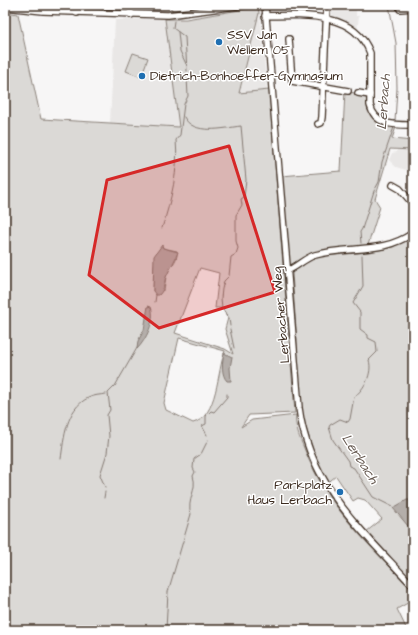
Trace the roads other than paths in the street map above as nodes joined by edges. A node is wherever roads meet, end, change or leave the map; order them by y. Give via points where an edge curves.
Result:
1 (78, 5) edge
2 (130, 5) edge
3 (244, 5) edge
4 (265, 5) edge
5 (327, 5) edge
6 (5, 7) edge
7 (27, 8) edge
8 (413, 8) edge
9 (197, 9) edge
10 (400, 9) dead end
11 (77, 13) junction
12 (131, 15) junction
13 (265, 16) junction
14 (327, 19) junction
15 (289, 39) dead end
16 (324, 87) junction
17 (348, 91) dead end
18 (358, 93) dead end
19 (370, 95) junction
20 (318, 124) dead end
21 (413, 125) edge
22 (393, 185) dead end
23 (413, 204) edge
24 (413, 233) edge
25 (289, 270) junction
26 (413, 586) edge

1 - 11 street
2 - 12 street
3 - 9 street
4 - 13 street, Lerbacher Weg
5 - 14 street
6 - 7 street
7 - 11 street
8 - 10 street
9 - 12 street via 168,15
11 - 12 street
13 - 14 street
13 - 25 street, Lerbacher Weg
14 - 16 street
14 - 19 street via 350,28 367,46 371,62
15 - 16 street via 292,81
16 - 17 street
16 - 20 street via 322,117 321,123
18 - 19 street
19 - 21 street via 373,113 380,121 393,125
22 - 23 street
24 - 25 street via 383,247 314,255
25 - 26 street, Lerbacher Weg via 300,416 305,436 318,469 344,510 359,530

